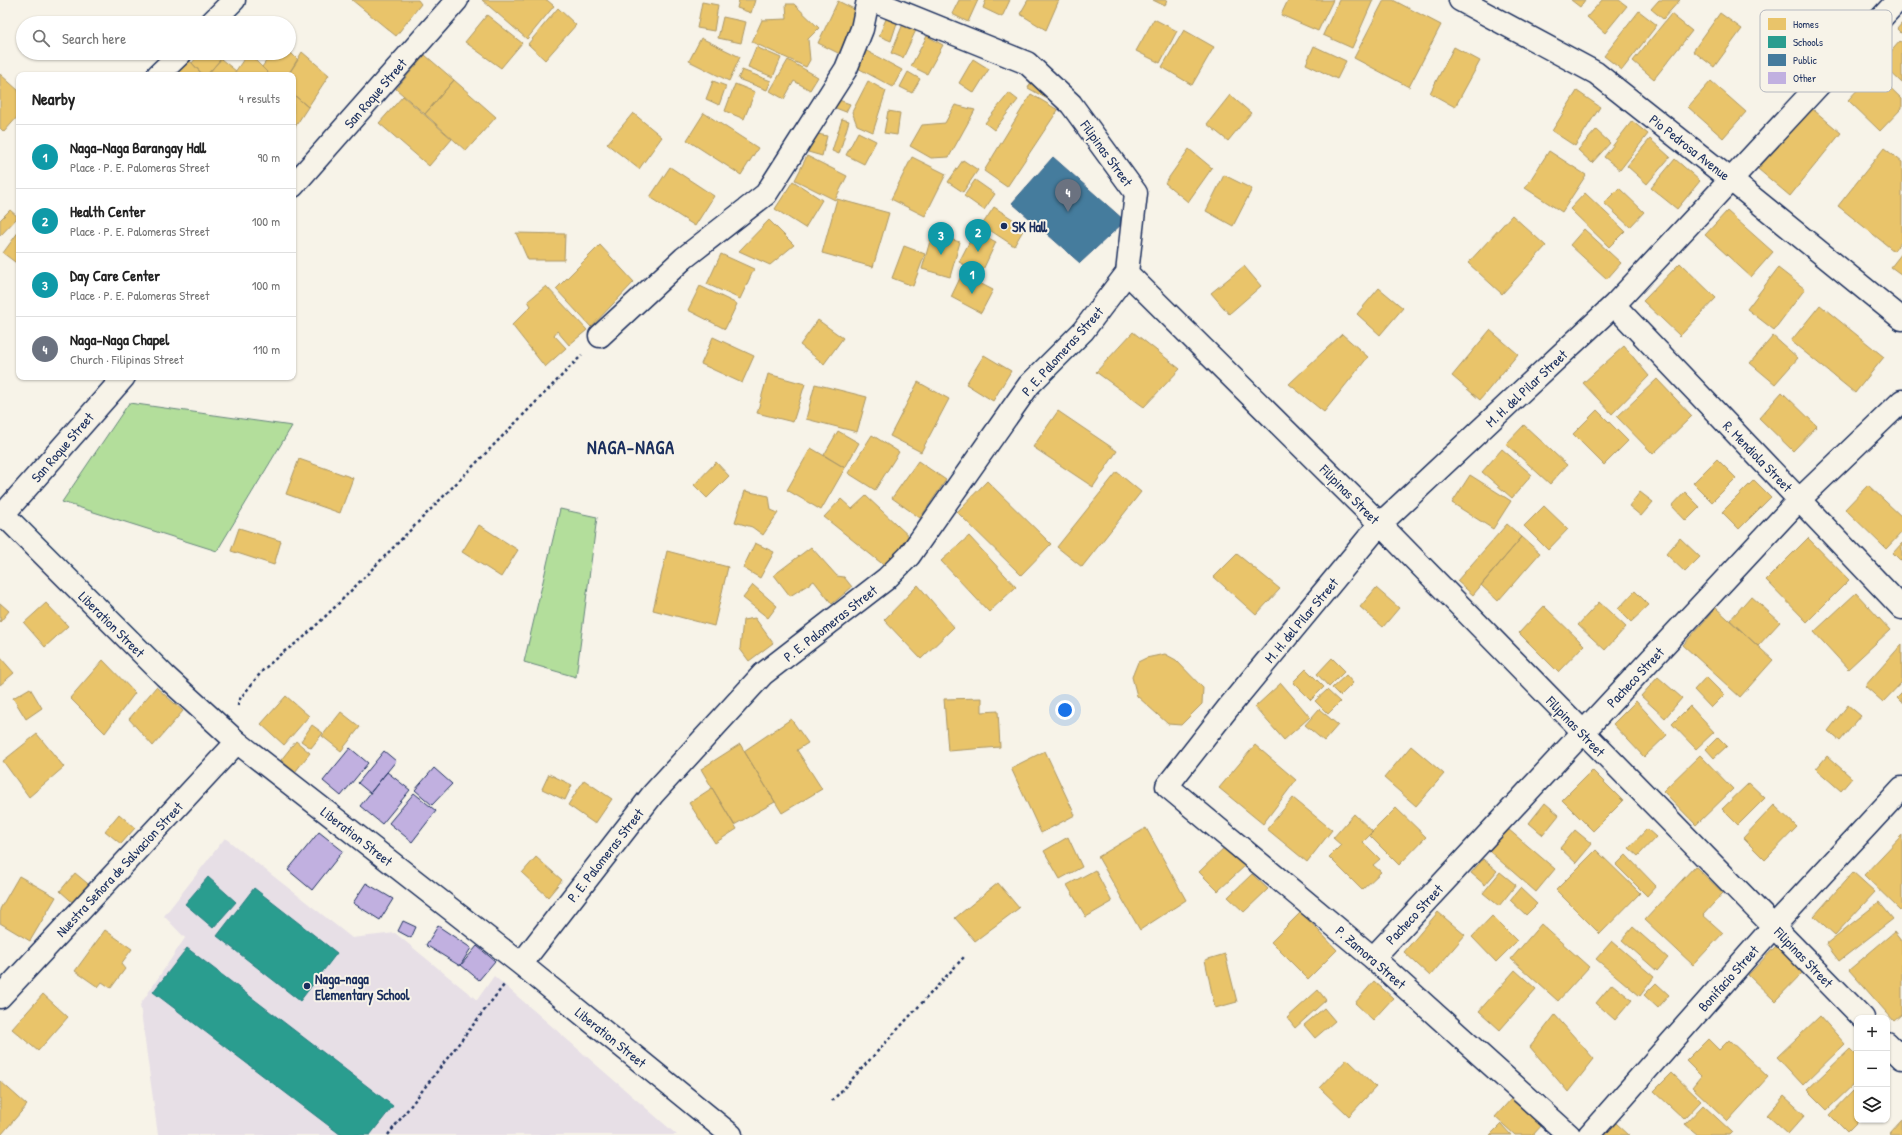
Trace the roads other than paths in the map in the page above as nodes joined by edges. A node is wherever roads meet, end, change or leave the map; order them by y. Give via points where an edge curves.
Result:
1 (234, 0) edge
2 (457, 0) edge
3 (869, 0) edge
4 (1460, 0) edge
5 (1898, 0) edge
6 (1889, 10) edge
7 (218, 16) edge
8 (174, 60) edge
9 (161, 72) edge
10 (1813, 92) edge
11 (1731, 180) junction
12 (296, 183) edge
13 (1127, 273) junction
14 (1614, 305) junction
15 (1902, 320) edge
16 (600, 336) road end
17 (121, 380) edge
18 (1902, 401) edge
19 (1799, 500) junction
20 (2, 516) edge
21 (1380, 524) junction
22 (1902, 608) edge
23 (1584, 733) junction
24 (237, 742) junction
25 (1167, 786) joint
26 (1902, 788) edge
27 (1774, 926) junction
28 (1373, 958) junction
29 (520, 964) junction
30 (0, 997) edge
31 (1860, 1015) edge
32 (1890, 1046) edge
33 (1902, 1058) edge
34 (731, 1135) edge
35 (1569, 1135) edge
36 (1589, 1135) edge

1 - 7 street
2 - 12 street, San Roque Street
3 - 13 street, Filipinas Street via 1027,63 1071,104 1136,193
3 - 16 street via 862,29 846,69 766,194 684,258
4 - 11 street, Pio Pedrosa Avenue via 1596,73
5 - 6 street, M. H. del Pilar Street
8 - 9 street
10 - 11 street, M. H. del Pilar Street
11 - 14 street, M. H. del Pilar Street
11 - 15 street, Pio Pedrosa Avenue
13 - 21 street, Filipinas Street
13 - 29 street, P. E. Palomeras Street via 1083,331 1029,385 909,556 886,579 763,674 653,794
14 - 19 street, R. Mendiola Street
14 - 21 street, M. H. del Pilar Street
17 - 20 street, San Roque Street
18 - 19 street, Pacheco Street
19 - 22 street, R. Mendiola Street
19 - 23 street, Pacheco Street
20 - 24 street, Liberation Street via 165,676
21 - 23 street, Filipinas Street
21 - 25 street, M. H. del Pilar Street
23 - 27 street, Filipinas Street
23 - 28 street, Pacheco Street
24 - 29 street, Liberation Street
24 - 30 street, Nuestra Señora de Salvacion Street
25 - 28 street, P. Zamora Street
26 - 27 street, Bonifacio Street
27 - 31 street, Filipinas Street
27 - 36 street, Bonifacio Street
28 - 35 street, P. Zamora Street
29 - 34 street, Liberation Street
32 - 33 street

